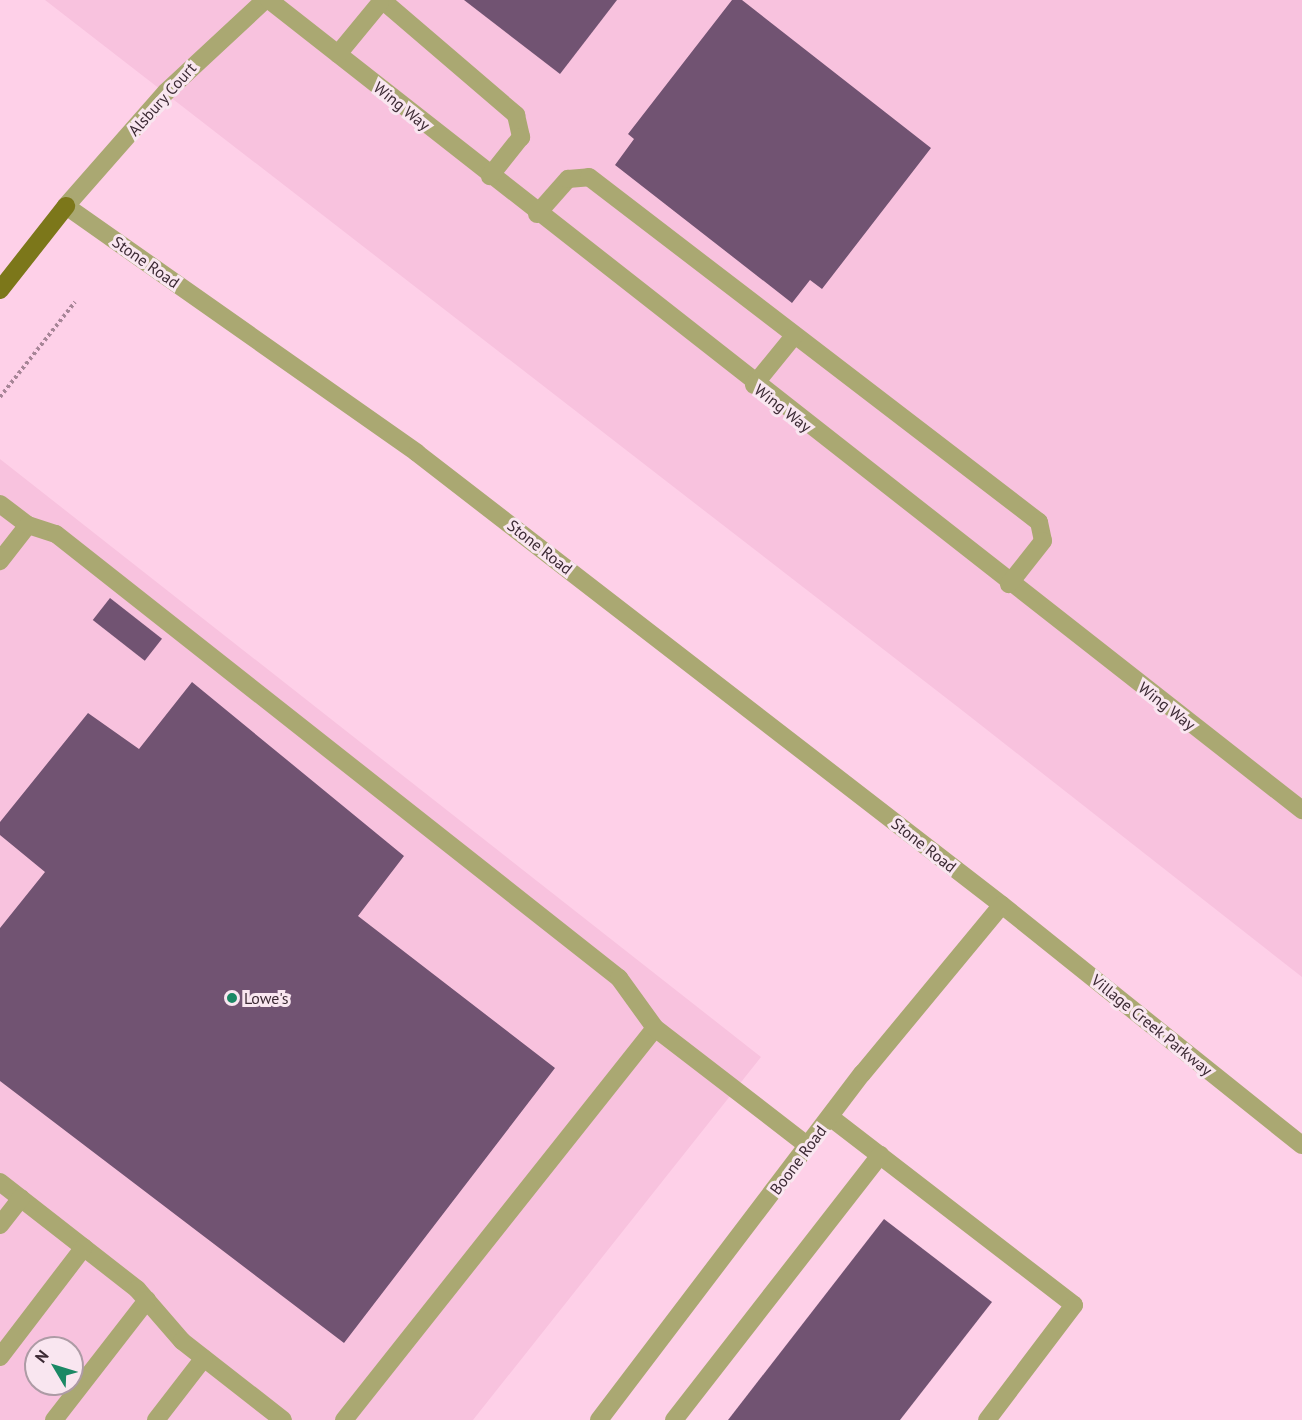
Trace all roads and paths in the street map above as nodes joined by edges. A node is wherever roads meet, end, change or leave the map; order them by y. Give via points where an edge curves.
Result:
1 (267, 0) edge
2 (381, 1) edge
3 (338, 54) junction
4 (490, 176) junction
5 (66, 206) junction
6 (537, 214) junction
7 (0, 290) edge
8 (75, 302) dead end
9 (794, 336) junction
10 (754, 385) junction
11 (0, 397) edge
12 (0, 504) edge
13 (28, 525) junction
14 (0, 561) edge
15 (1009, 584) junction
16 (1302, 810) edge
17 (1002, 905) junction
18 (655, 1028) junction
19 (831, 1117) junction
20 (1302, 1145) edge
21 (808, 1146) junction
22 (880, 1155) junction
23 (0, 1182) edge
24 (21, 1198) junction
25 (0, 1225) edge
26 (84, 1247) junction
27 (147, 1300) junction
28 (0, 1358) edge
29 (204, 1358) junction
30 (271, 1416) edge
31 (54, 1420) edge
32 (156, 1420) edge
33 (344, 1420) edge
34 (599, 1420) edge
35 (674, 1420) edge
36 (987, 1420) edge

1 - 3 street, Wing Way
1 - 5 street, Alsbury Court via 166,92
2 - 3 street
2 - 4 street via 516,115 521,137
3 - 4 street, Wing Way
4 - 6 street, Wing Way
5 - 7 main road
5 - 17 street, Stone Road via 417,453
6 - 9 street via 568,179 589,177
6 - 10 street, Wing Way
8 - 11 path
9 - 10 street
9 - 15 street via 1039,522 1043,541
10 - 15 street, Wing Way
12 - 13 street
13 - 14 street
13 - 18 street via 56,534 619,978
15 - 16 street, Wing Way
17 - 19 street, Boone Road
17 - 20 street, Village Creek Parkway
18 - 21 street
18 - 33 street
19 - 21 street, Boone Road
19 - 22 street
21 - 34 street, Boone Road
22 - 35 street
22 - 36 street via 1074,1305
23 - 24 street
24 - 25 street
24 - 26 street
26 - 27 street
26 - 28 street
27 - 29 street
27 - 31 street
29 - 30 street
29 - 32 street

